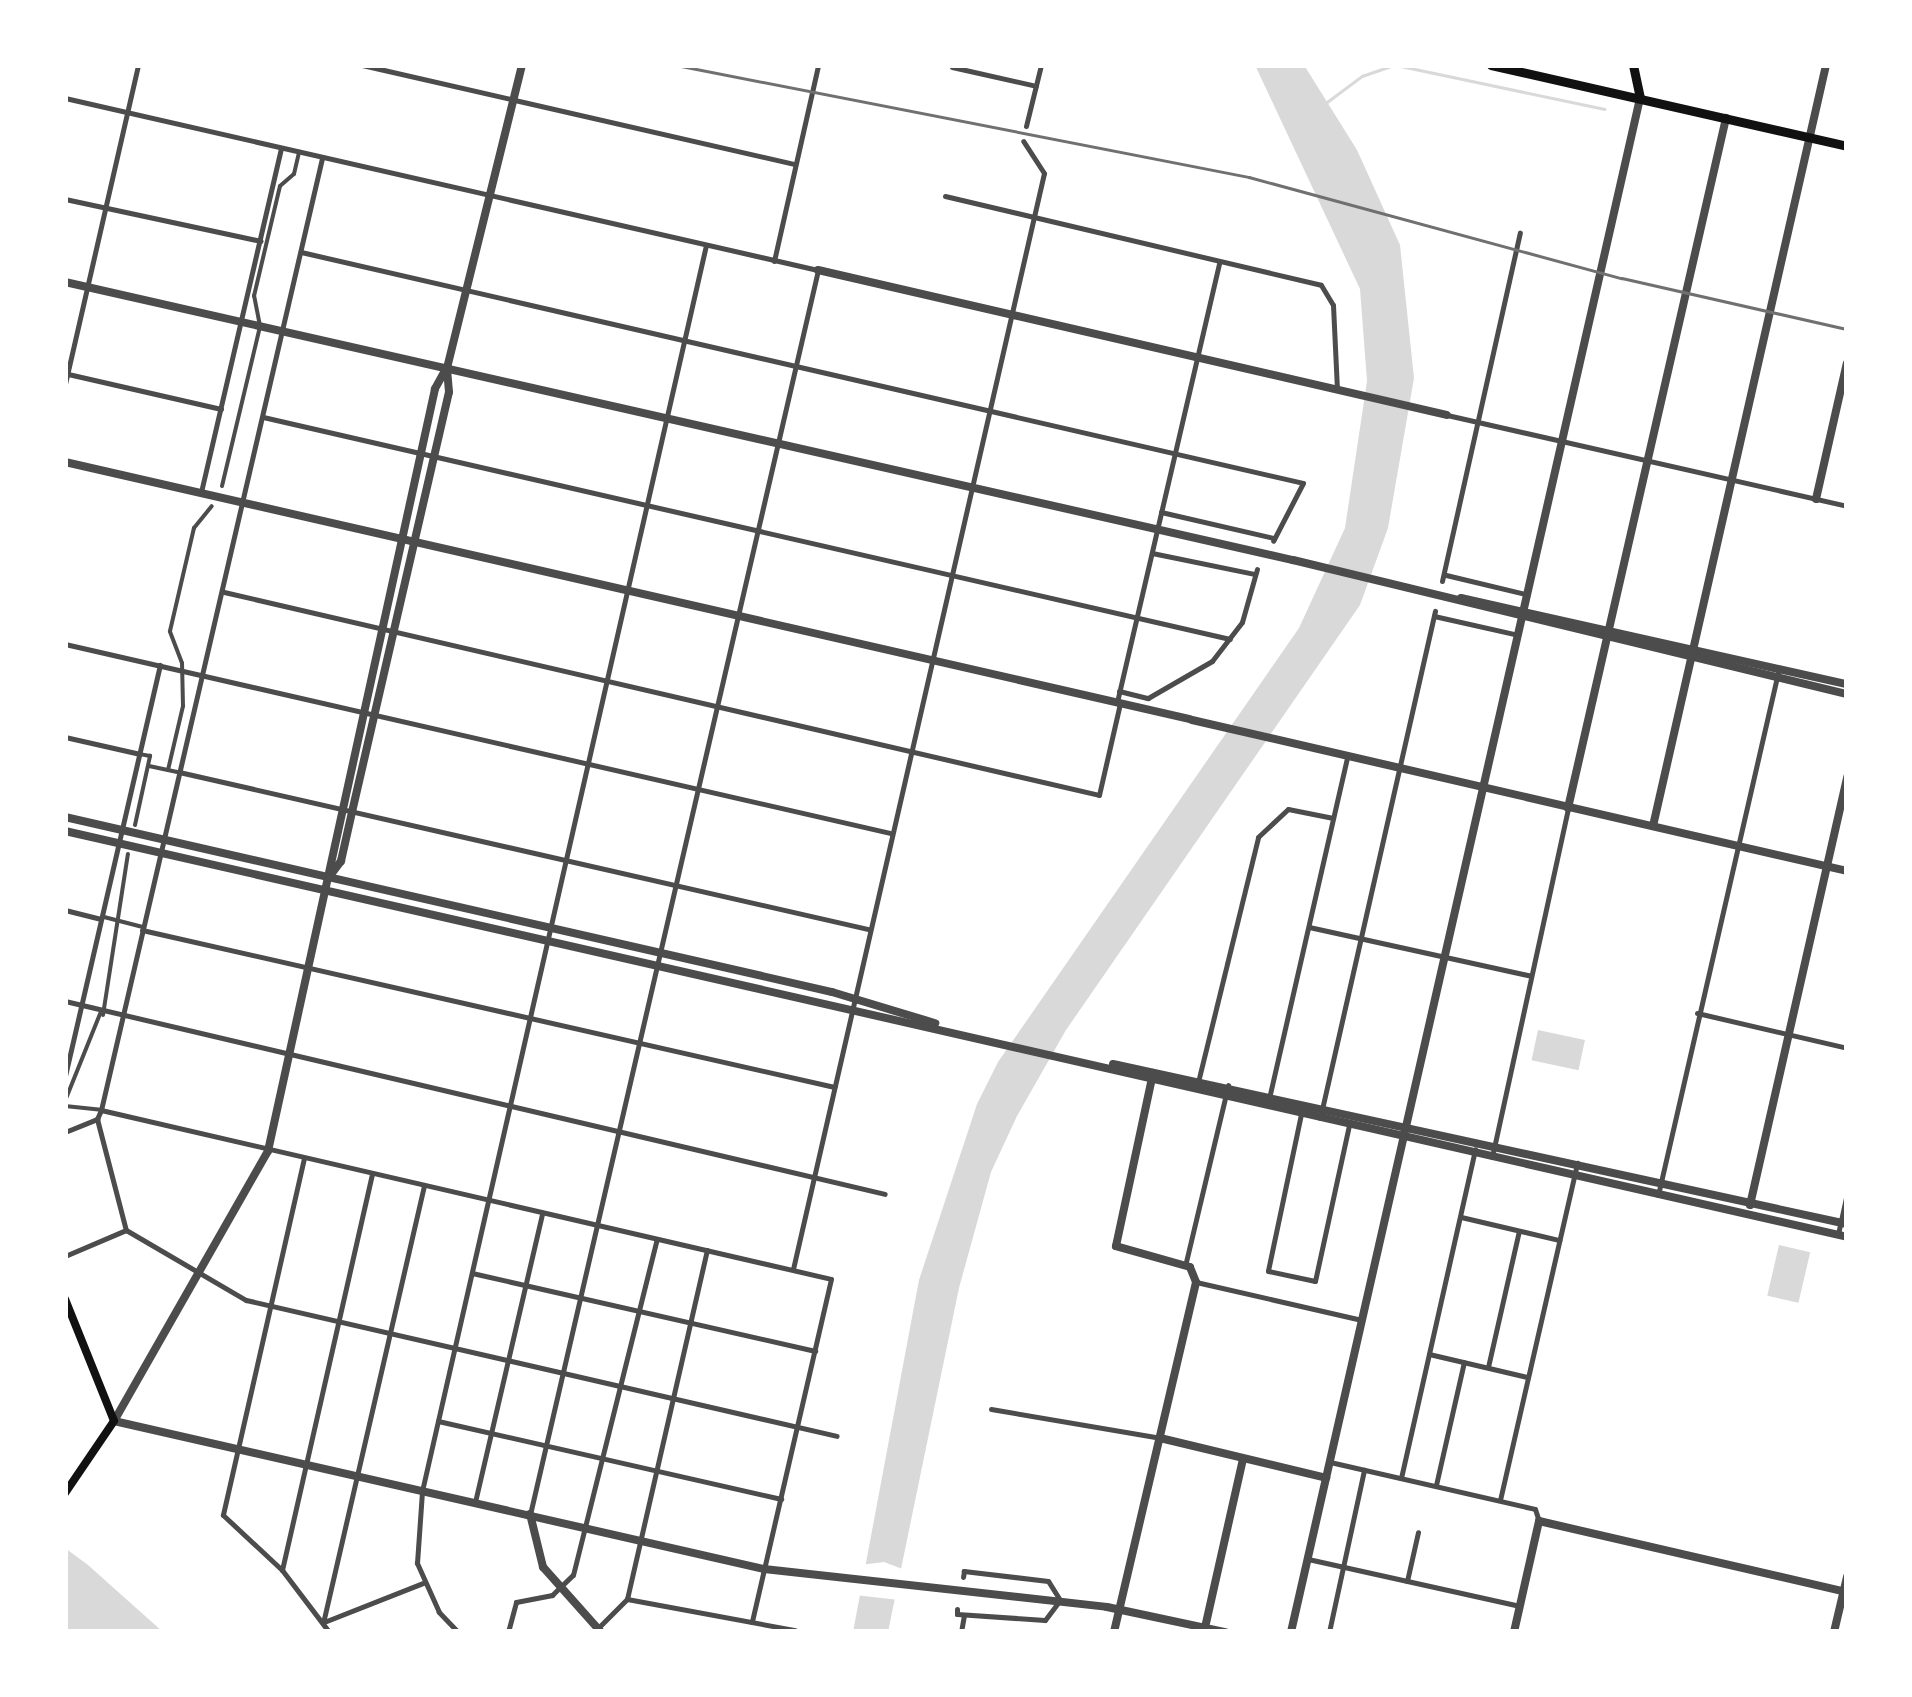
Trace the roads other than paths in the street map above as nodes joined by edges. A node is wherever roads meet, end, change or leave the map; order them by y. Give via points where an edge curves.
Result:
1 (138, 65) edge
2 (362, 65) edge
3 (522, 65) edge
4 (818, 65) edge
5 (1041, 65) edge
6 (1490, 65) edge
7 (1633, 65) edge
8 (1826, 65) edge
9 (952, 66) edge
10 (1036, 86) junction
11 (65, 98) edge
12 (1640, 98) junction
13 (514, 99) junction
14 (127, 112) junction
15 (1726, 118) junction
16 (1026, 126) dead end
17 (1810, 138) junction
18 (1022, 141) dead end
19 (1847, 146) edge
20 (281, 148) junction
21 (299, 152) junction
22 (322, 156) junction
23 (796, 164) junction
24 (488, 194) junction
25 (944, 196) dead end
26 (65, 199) edge
27 (105, 208) junction
28 (1033, 220) junction
29 (1520, 233) dead end
30 (261, 241) junction
31 (706, 245) junction
32 (300, 252) junction
33 (1220, 260) junction
34 (774, 261) junction
35 (818, 270) junction
36 (65, 282) edge
37 (87, 287) junction
38 (466, 291) junction
39 (1010, 314) junction
40 (242, 322) junction
41 (260, 326) junction
42 (283, 332) junction
43 (684, 340) junction
44 (1197, 357) junction
45 (1847, 363) edge
46 (447, 366) junction
47 (798, 366) junction
48 (66, 374) edge
49 (65, 384) edge
50 (1336, 390) junction
51 (221, 409) junction
52 (990, 411) junction
53 (1447, 414) joint
54 (263, 417) junction
55 (667, 418) junction
56 (1482, 422) junction
57 (1562, 441) junction
58 (778, 444) junction
59 (1175, 452) junction
60 (420, 454) junction
61 (434, 457) junction
62 (1648, 460) junction
63 (65, 462) edge
64 (1732, 480) junction
65 (222, 486) dead end
66 (971, 488) junction
67 (202, 492) junction
68 (1816, 499) junction
69 (244, 502) junction
70 (212, 506) dead end
71 (647, 506) junction
72 (1847, 506) edge
73 (1161, 512) junction
74 (759, 531) junction
75 (1156, 531) junction
76 (401, 538) junction
77 (415, 541) junction
78 (1152, 553) junction
79 (952, 575) junction
80 (1413, 589) junction
81 (628, 590) junction
82 (223, 592) junction
83 (1527, 595) junction
84 (1524, 609) junction
85 (739, 616) junction
86 (1137, 618) junction
87 (1522, 620) junction
88 (380, 629) junction
89 (394, 632) junction
90 (1608, 634) junction
91 (1518, 635) junction
92 (1230, 639) junction
93 (65, 644) edge
94 (1692, 654) junction
95 (931, 660) junction
96 (160, 665) junction
97 (181, 670) junction
98 (1778, 673) junction
99 (203, 675) junction
100 (606, 681) junction
101 (1847, 684) edge
102 (1120, 691) junction
103 (1847, 694) edge
104 (1118, 703) junction
105 (719, 706) junction
106 (361, 711) junction
107 (375, 714) junction
108 (65, 737) edge
109 (910, 750) junction
110 (140, 754) junction
111 (1347, 757) junction
112 (589, 764) junction
113 (148, 766) junction
114 (1399, 769) junction
115 (168, 770) junction
116 (178, 772) junction
117 (1847, 777) edge
118 (700, 789) junction
119 (1483, 789) junction
120 (1568, 808) junction
121 (339, 809) junction
122 (352, 812) junction
123 (65, 816) edge
124 (1332, 818) junction
125 (135, 825) dead end
126 (1653, 826) junction
127 (65, 830) edge
128 (122, 830) junction
129 (890, 833) junction
130 (163, 839) junction
131 (119, 843) junction
132 (1738, 846) junction
133 (160, 852) junction
134 (128, 854) dead end
135 (566, 860) junction
136 (1826, 866) junction
137 (1847, 871) edge
138 (330, 877) junction
139 (678, 885) junction
140 (326, 890) junction
141 (65, 910) edge
142 (102, 918) junction
143 (116, 920) junction
144 (1308, 927) junction
145 (143, 928) junction
146 (551, 928) junction
147 (868, 928) junction
148 (1360, 940) junction
149 (548, 941) junction
150 (662, 953) junction
151 (1444, 958) junction
152 (659, 966) junction
153 (309, 968) junction
154 (1531, 976) junction
155 (855, 998) junction
156 (65, 1001) edge
157 (82, 1005) junction
158 (852, 1010) junction
159 (1697, 1014) junction
160 (101, 1015) junction
161 (530, 1018) junction
162 (122, 1020) junction
163 (1787, 1034) junction
164 (982, 1038) junction
165 (642, 1044) junction
166 (1847, 1048) edge
167 (289, 1058) junction
168 (1153, 1073) junction
169 (65, 1076) edge
170 (1198, 1078) junction
171 (1228, 1085) junction
172 (834, 1086) junction
173 (1196, 1090) junction
174 (1270, 1094) junction
175 (1225, 1096) junction
176 (65, 1104) edge
177 (1323, 1106) junction
178 (510, 1108) junction
179 (101, 1110) junction
180 (1301, 1114) junction
181 (1320, 1118) junction
182 (97, 1119) junction
183 (1349, 1125) junction
184 (1406, 1125) junction
185 (65, 1132) edge
186 (621, 1133) junction
187 (1404, 1137) junction
188 (1476, 1141) junction
189 (1494, 1145) junction
190 (268, 1151) junction
191 (1474, 1153) junction
192 (1492, 1157) junction
193 (304, 1158) junction
194 (1577, 1163) junction
195 (372, 1174) junction
196 (1575, 1176) junction
197 (814, 1178) junction
198 (1661, 1182) junction
199 (424, 1185) junction
200 (1847, 1193) edge
201 (885, 1194) dead end
202 (1658, 1194) junction
203 (488, 1200) junction
204 (1751, 1202) junction
205 (542, 1213) junction
206 (1748, 1215) junction
207 (1461, 1218) junction
208 (1844, 1224) edge
209 (600, 1226) junction
210 (126, 1230) junction
211 (1519, 1232) junction
212 (1842, 1236) edge
213 (657, 1238) junction
214 (1560, 1240) junction
215 (708, 1250) junction
216 (65, 1256) edge
217 (1185, 1266) junction
218 (793, 1269) junction
219 (200, 1272) junction
220 (472, 1273) junction
221 (1196, 1282) junction
222 (525, 1285) junction
223 (65, 1299) edge
224 (583, 1300) junction
225 (271, 1306) junction
226 (640, 1312) junction
227 (1362, 1320) junction
228 (339, 1321) junction
229 (690, 1323) junction
230 (390, 1333) junction
231 (455, 1346) junction
232 (815, 1352) junction
233 (1430, 1354) junction
234 (509, 1358) junction
235 (1464, 1362) junction
236 (1488, 1367) junction
237 (566, 1372) junction
238 (1527, 1377) junction
239 (623, 1385) junction
240 (674, 1397) junction
241 (991, 1409) dead end
242 (438, 1420) junction
243 (114, 1421) junction
244 (798, 1426) junction
245 (492, 1432) junction
246 (838, 1436) dead end
247 (1160, 1438) junction
248 (549, 1446) junction
249 (238, 1449) junction
250 (606, 1459) junction
251 (1244, 1459) junction
252 (1330, 1462) junction
253 (304, 1464) junction
254 (657, 1470) junction
255 (1364, 1470) junction
256 (356, 1476) junction
257 (1326, 1478) junction
258 (1402, 1478) junction
259 (1436, 1485) junction
260 (422, 1490) junction
261 (65, 1493) edge
262 (781, 1499) junction
263 (1500, 1500) junction
264 (475, 1502) junction
265 (530, 1514) junction
266 (1539, 1522) junction
267 (588, 1530) junction
268 (1418, 1532) dead end
269 (641, 1542) junction
270 (1308, 1559) junction
271 (1344, 1567) junction
272 (764, 1569) junction
273 (282, 1570) junction
274 (1847, 1576) edge
275 (963, 1577) dead end
276 (1407, 1581) junction
277 (424, 1583) junction
278 (560, 1589) junction
279 (1845, 1592) edge
280 (627, 1599) junction
281 (1060, 1600) junction
282 (1520, 1606) junction
283 (1120, 1608) junction
284 (958, 1609) dead end
285 (964, 1615) junction
286 (1033, 1620) junction
287 (752, 1622) junction
288 (322, 1623) junction
289 (796, 1630) dead end
290 (1204, 1630) edge
291 (598, 1631) edge
292 (329, 1632) edge
293 (458, 1632) edge
294 (508, 1632) edge
295 (961, 1632) edge
296 (1032, 1632) edge
297 (1114, 1632) edge
298 (1226, 1632) edge
299 (1291, 1632) edge
300 (1329, 1632) edge
301 (1514, 1632) edge
302 (1834, 1632) edge

1 - 14 street
2 - 13 street
3 - 13 street
4 - 23 street
5 - 10 street
6 - 12 main road
7 - 12 main road
8 - 17 street
9 - 10 street
10 - 16 street
11 - 14 street
12 - 15 main road
12 - 57 street
13 - 23 street
13 - 24 street
14 - 20 street
14 - 27 street
15 - 17 main road
15 - 62 street
17 - 19 main road
17 - 64 street
18 - 28 street via 1044,173
20 - 21 street
20 - 30 street
21 - 22 street
21 - 41 street via 294,174 280,186 254,296
22 - 24 street
22 - 32 street
23 - 34 street
24 - 31 street
24 - 38 street
25 - 28 street
26 - 27 street
27 - 30 street
27 - 37 street
28 - 33 street
28 - 39 street
29 - 56 street
30 - 40 street
31 - 34 street
31 - 43 street
32 - 38 street
32 - 42 street
33 - 44 street
33 - 50 street via 1325,287 1334,317
34 - 35 street
35 - 39 street
35 - 47 street
36 - 37 street
37 - 40 street
37 - 48 street
38 - 43 street
38 - 46 street
39 - 44 street
39 - 52 street
40 - 41 street
40 - 51 street
41 - 42 street
41 - 65 street
42 - 46 street
42 - 54 street
43 - 47 street
43 - 55 street
44 - 50 street
44 - 59 street
45 - 68 street
46 - 55 street
46 - 60 street
46 - 61 street via 449,392
47 - 52 street
47 - 58 street
48 - 49 street
48 - 51 street
50 - 53 street
51 - 67 street
52 - 59 street
52 - 66 street
53 - 56 street
54 - 60 street
54 - 69 street
55 - 58 street
55 - 71 street
56 - 57 street
56 - 83 street via 1444,578
57 - 62 street
57 - 83 street
58 - 66 street
58 - 74 street
59 - 73 street
59 - 73 street via 1303,483 1273,539
60 - 61 street
60 - 76 street
61 - 71 street
61 - 77 street
62 - 64 street
62 - 90 street
63 - 67 street
64 - 68 street
64 - 94 street
66 - 75 street
66 - 79 street
67 - 69 street
68 - 72 street
69 - 76 street
69 - 82 street
70 - 97 street via 194,528 170,632
71 - 74 street
71 - 81 street
73 - 75 street
74 - 79 street
74 - 85 street
75 - 78 street
75 - 80 street
76 - 77 street
76 - 88 street
77 - 81 street
77 - 89 street
78 - 86 street
78 - 92 street via 1256,571 1242,622
79 - 86 street
79 - 95 street
80 - 84 street
80 - 87 street
81 - 85 street
81 - 100 street
82 - 88 street
82 - 99 street
83 - 84 street
84 - 87 street
84 - 90 street
85 - 95 street
85 - 105 street
86 - 92 street
86 - 102 street
87 - 90 street
87 - 91 street
88 - 89 street
88 - 106 street
89 - 100 street
89 - 107 street
90 - 94 street
90 - 120 street
91 - 114 street via 1435,614
91 - 119 street
92 - 102 street via 1212,660 1148,698
93 - 96 street
94 - 98 street
94 - 126 street
95 - 104 street
95 - 109 street
96 - 97 street
96 - 110 street
97 - 99 street
97 - 115 street via 183,706
98 - 101 street
98 - 103 street
98 - 132 street
99 - 106 street
99 - 116 street
100 - 105 street
100 - 112 street
102 - 104 street
104 - 109 street via 1099,795
104 - 111 street
105 - 109 street
105 - 118 street
106 - 107 street
106 - 121 street
107 - 112 street
107 - 122 street
108 - 110 street
109 - 129 street
110 - 113 street via 150,756
110 - 128 street
111 - 114 street
111 - 124 street
112 - 118 street
112 - 135 street
113 - 115 street
113 - 125 street
114 - 119 street
114 - 148 street
115 - 116 street
116 - 121 street
116 - 130 street
117 - 136 street
118 - 129 street
118 - 139 street
119 - 120 street
119 - 151 street
120 - 126 street
120 - 154 street
121 - 122 street
121 - 138 street
122 - 135 street
122 - 138 street via 341,861
123 - 128 street
124 - 144 street
124 - 170 street via 1288,809 1258,838
126 - 132 street
127 - 131 street
128 - 130 street
128 - 131 street
129 - 147 street
130 - 133 street
130 - 138 street
131 - 133 street
131 - 142 street
132 - 136 street
132 - 159 street
133 - 140 street
133 - 145 street
134 - 143 street
135 - 139 street
135 - 146 street
136 - 137 street
136 - 163 street
138 - 140 street
138 - 146 street
139 - 147 street
139 - 150 street
140 - 149 street
140 - 153 street
141 - 142 street
142 - 143 street
142 - 157 street
143 - 145 street
143 - 160 street
144 - 148 street
144 - 174 street
145 - 153 street
145 - 162 street
146 - 149 street
146 - 150 street
147 - 155 street
148 - 151 street
148 - 177 street
149 - 152 street
149 - 161 street
150 - 152 street
150 - 155 street
151 - 154 street
151 - 184 street
152 - 158 street
152 - 165 street
153 - 161 street
153 - 167 street
154 - 189 street
155 - 158 street
155 - 164 street
156 - 157 street
157 - 160 street
157 - 169 street
158 - 164 street
158 - 172 street
159 - 163 street
159 - 198 street
160 - 162 street
160 - 176 street
161 - 165 street
161 - 178 street
162 - 167 street
162 - 179 street
163 - 166 street
163 - 204 street
164 - 168 street
165 - 172 street
165 - 186 street
167 - 178 street
167 - 190 street
168 - 170 street
168 - 173 street
168 - 217 street via 1116,1244 1124,1253
170 - 171 street
170 - 173 street
171 - 174 street
171 - 175 street
172 - 197 street
173 - 175 street
174 - 177 street
175 - 180 street
175 - 217 street
176 - 179 street
177 - 181 street
177 - 184 street
178 - 186 street
178 - 203 street
179 - 182 street
179 - 190 street
180 - 181 street
180 - 183 street via 1268,1270 1315,1281
181 - 183 street
182 - 185 street
182 - 210 street
183 - 187 street
184 - 187 street
184 - 188 street
186 - 197 street
186 - 209 street
187 - 191 street
187 - 227 street
188 - 189 street
188 - 191 street
189 - 192 street
189 - 194 street
190 - 193 street
190 - 219 street
191 - 192 street
191 - 207 street
192 - 196 street
193 - 195 street
193 - 225 street
194 - 196 street
194 - 198 street
195 - 199 street
195 - 228 street
196 - 202 street
196 - 214 street
197 - 201 street
197 - 218 street
198 - 202 street
198 - 204 street
199 - 203 street
199 - 230 street
200 - 208 street
202 - 206 street
203 - 205 street
203 - 220 street
204 - 206 street
204 - 208 street
205 - 209 street
205 - 222 street
206 - 212 street
207 - 211 street
207 - 233 street
208 - 212 street
209 - 213 street
209 - 224 street
210 - 216 street
210 - 219 street
211 - 214 street
211 - 236 street
213 - 215 street
213 - 226 street
214 - 238 street
215 - 218 street
215 - 229 street
217 - 221 street
218 - 232 street via 831,1278
219 - 225 street via 246,1300
219 - 243 street
220 - 222 street
220 - 231 street
221 - 227 street
221 - 247 street
222 - 224 street
222 - 234 street
223 - 243 main road
224 - 226 street
224 - 237 street
225 - 228 street
225 - 249 street
226 - 229 street
226 - 239 street
227 - 252 street
228 - 230 street
228 - 253 street
229 - 232 street
229 - 240 street
230 - 231 street
230 - 256 street
231 - 234 street
231 - 242 street
232 - 244 street
233 - 235 street
233 - 258 street
234 - 237 street
234 - 245 street
235 - 236 street
235 - 259 street
236 - 238 street
237 - 239 street
237 - 248 street
238 - 263 street
239 - 240 street
239 - 250 street
240 - 244 street
240 - 254 street
241 - 247 street
242 - 245 street
242 - 260 street
243 - 249 street
243 - 261 main road
244 - 246 street
244 - 262 street
245 - 248 street
245 - 264 street
247 - 251 street
247 - 283 street
248 - 250 street
248 - 265 street
249 - 253 street
249 - 273 street via 222,1515
250 - 254 street
250 - 267 street
251 - 257 street
251 - 290 street
252 - 255 street
252 - 257 street
253 - 256 street
253 - 273 street
254 - 262 street
254 - 269 street
255 - 258 street
255 - 271 street
256 - 260 street
256 - 288 street
257 - 270 street
258 - 259 street
259 - 263 street
260 - 264 street
260 - 277 street via 414,1548
262 - 272 street
263 - 266 street via 1536,1509
264 - 265 street
265 - 267 street
265 - 278 street via 536,1550
266 - 279 street
266 - 282 street
267 - 269 street
267 - 278 street via 573,1575
268 - 276 street
269 - 272 street
269 - 280 street
270 - 271 street
270 - 299 street
271 - 276 street
271 - 300 street
272 - 281 street
272 - 287 street
273 - 288 street
274 - 279 street
275 - 281 street via 964,1571 1048,1582
276 - 282 street
277 - 288 street
277 - 293 street
278 - 291 street
278 - 294 street via 516,1602
279 - 302 street
280 - 287 street
280 - 291 street
281 - 283 street
281 - 286 street via 1045,1620
282 - 301 street
283 - 290 street
283 - 297 street
284 - 285 street
285 - 286 street
285 - 295 street
286 - 296 street
287 - 289 street
288 - 292 street
290 - 298 street

